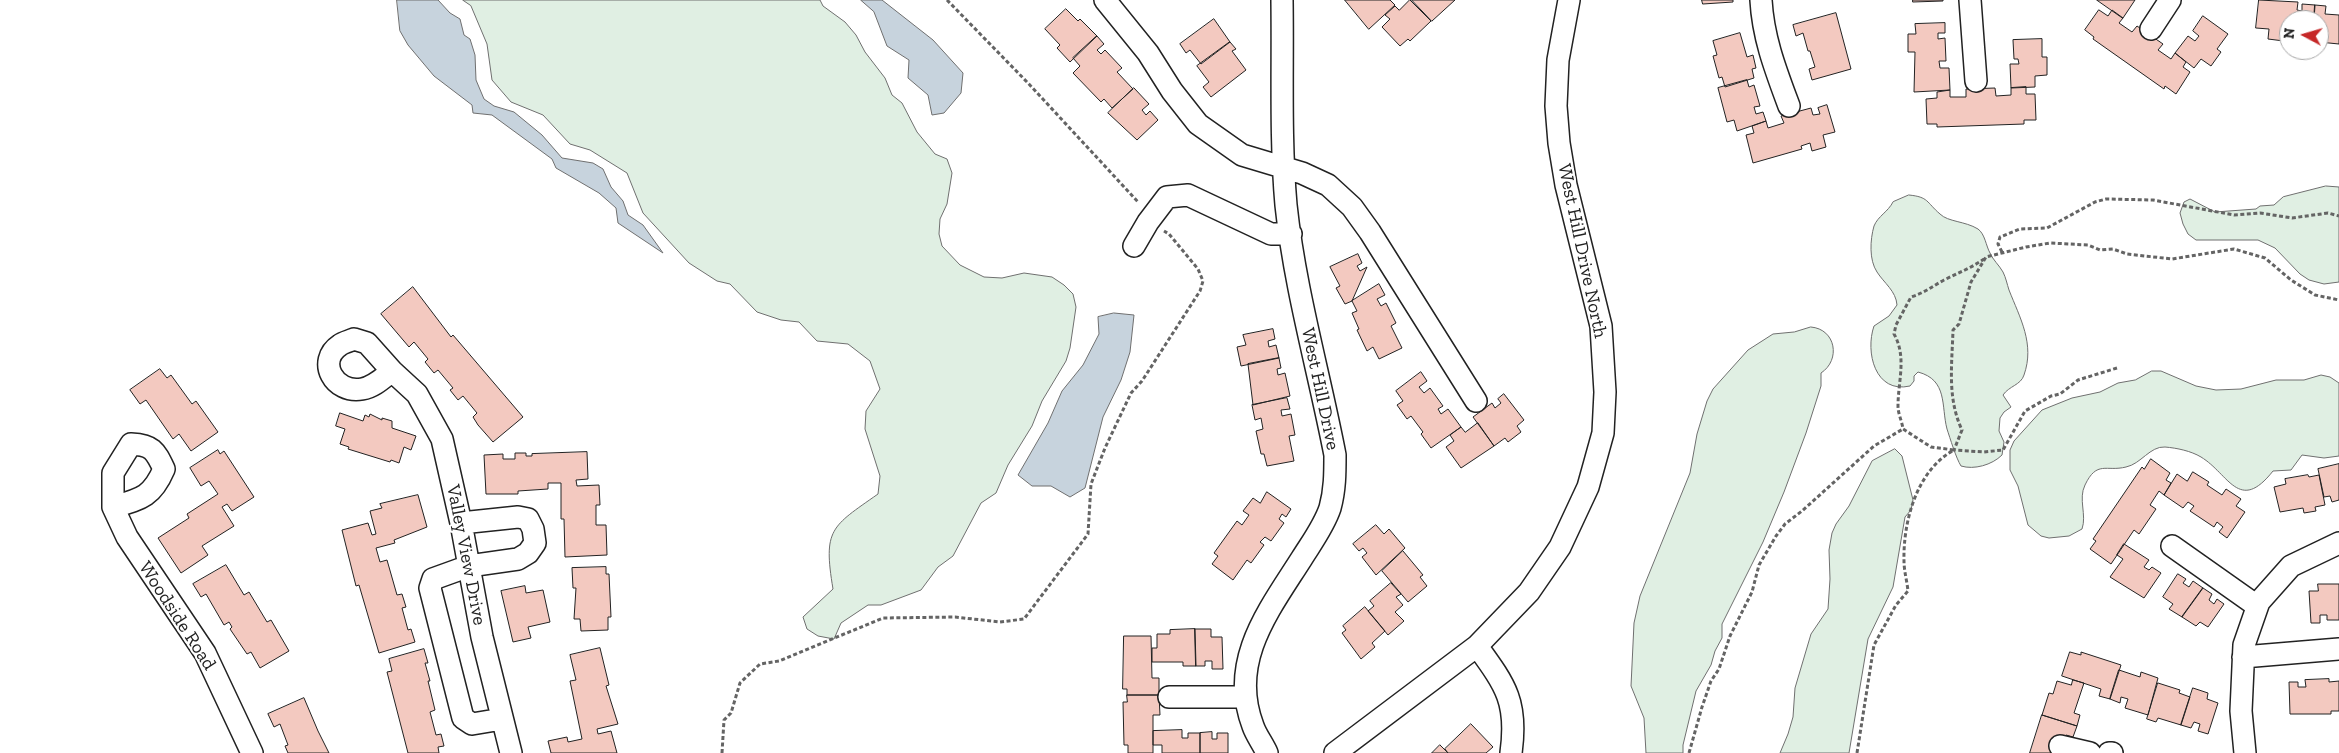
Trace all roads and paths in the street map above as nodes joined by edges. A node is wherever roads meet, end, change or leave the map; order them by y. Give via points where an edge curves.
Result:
1 (948, 0) edge
2 (1106, 0) edge
3 (1282, 0) edge
4 (1569, 0) edge
5 (1761, 0) edge
6 (1970, 0) edge
7 (2170, 0) edge
8 (2151, 29) dead end
9 (1976, 81) dead end
10 (1790, 106) dead end
11 (1284, 168) junction
12 (1141, 205) dead end
13 (2339, 216) edge
14 (1160, 228) dead end
15 (1290, 234) junction
16 (1134, 246) dead end
17 (2002, 252) junction
18 (1986, 257) junction
19 (2339, 300) edge
20 (2117, 368) dead end
21 (392, 371) dead end
22 (1476, 401) dead end
23 (1903, 429) junction
24 (1954, 450) junction
25 (113, 506) dead end
26 (461, 523) junction
27 (2339, 543) edge
28 (2172, 546) dead end
29 (469, 566) junction
30 (2257, 606) junction
31 (1477, 646) junction
32 (2339, 649) edge
33 (2243, 657) junction
34 (1169, 697) dead end
35 (1245, 697) junction
36 (502, 719) junction
37 (2060, 746) dead end
38 (252, 753) edge
39 (511, 753) edge
40 (722, 753) edge
41 (1268, 753) edge
42 (1335, 753) edge
43 (1511, 753) edge
44 (1689, 753) edge
45 (1857, 753) edge
46 (2090, 753) edge
47 (2245, 753) edge

1 - 12 path
2 - 11 street via 1198,124 1242,155
3 - 11 street, West Hill Drive
4 - 31 street, West Hill Drive North via 1558,60 1556,106 1566,185 1601,326 1605,392 1603,433 1588,487 1560,547 1529,592
5 - 10 street via 1766,40
6 - 9 street
7 - 8 street
11 - 15 street, West Hill Drive
11 - 22 street via 1328,185 1352,207
13 - 17 path via 2234,215 2153,200 2106,199 2047,228 2033,227 2000,237 1998,244
14 - 40 path via 1169,234 1198,270 1203,282 1200,291 1131,393 1105,448 1091,484 1088,534 1024,619 1000,622 955,617 883,618 779,661 760,664 740,683 731,713 724,720
15 - 16 street via 1271,234 1188,195 1167,197
15 - 35 street, West Hill Drive via 1335,455 1335,482 1322,528 1261,622 1248,657
17 - 18 path
17 - 19 path via 2050,243 2088,245 2100,250 2172,259 2234,249 2265,258 2315,295
18 - 23 path via 1929,291 1911,297 1896,325 1894,334 1901,346 1898,409
18 - 24 path via 1972,282 1959,324 1953,330 1950,375 1956,418 1962,430
20 - 24 path via 2078,380 2060,394 2050,396 2025,411 2003,450
21 - 26 street, Valley View Drive via 417,394 442,439
23 - 24 path via 1931,447
23 - 44 path via 1874,446 1785,524 1776,536 1758,565 1752,592 1711,681
24 - 45 path via 1942,456 1932,467 1913,500 1904,561 1908,592 1896,605 1874,645
25 - 38 street, Woodside Road via 127,538 205,653
26 - 29 street, Valley View Drive
26 - 29 street via 518,517 528,520 533,529 535,543 518,559
27 - 30 street via 2292,566
28 - 30 street
29 - 36 street, Valley View Drive
29 - 36 street via 433,579 430,588 463,718 472,724
30 - 33 street
31 - 42 street, West Hill Drive North
31 - 43 street via 1504,684 1510,700 1514,736
32 - 33 street
33 - 47 street via 2241,711
34 - 35 street
35 - 41 street, West Hill Drive via 1253,726
36 - 39 street, Valley View Drive
37 - 46 street

